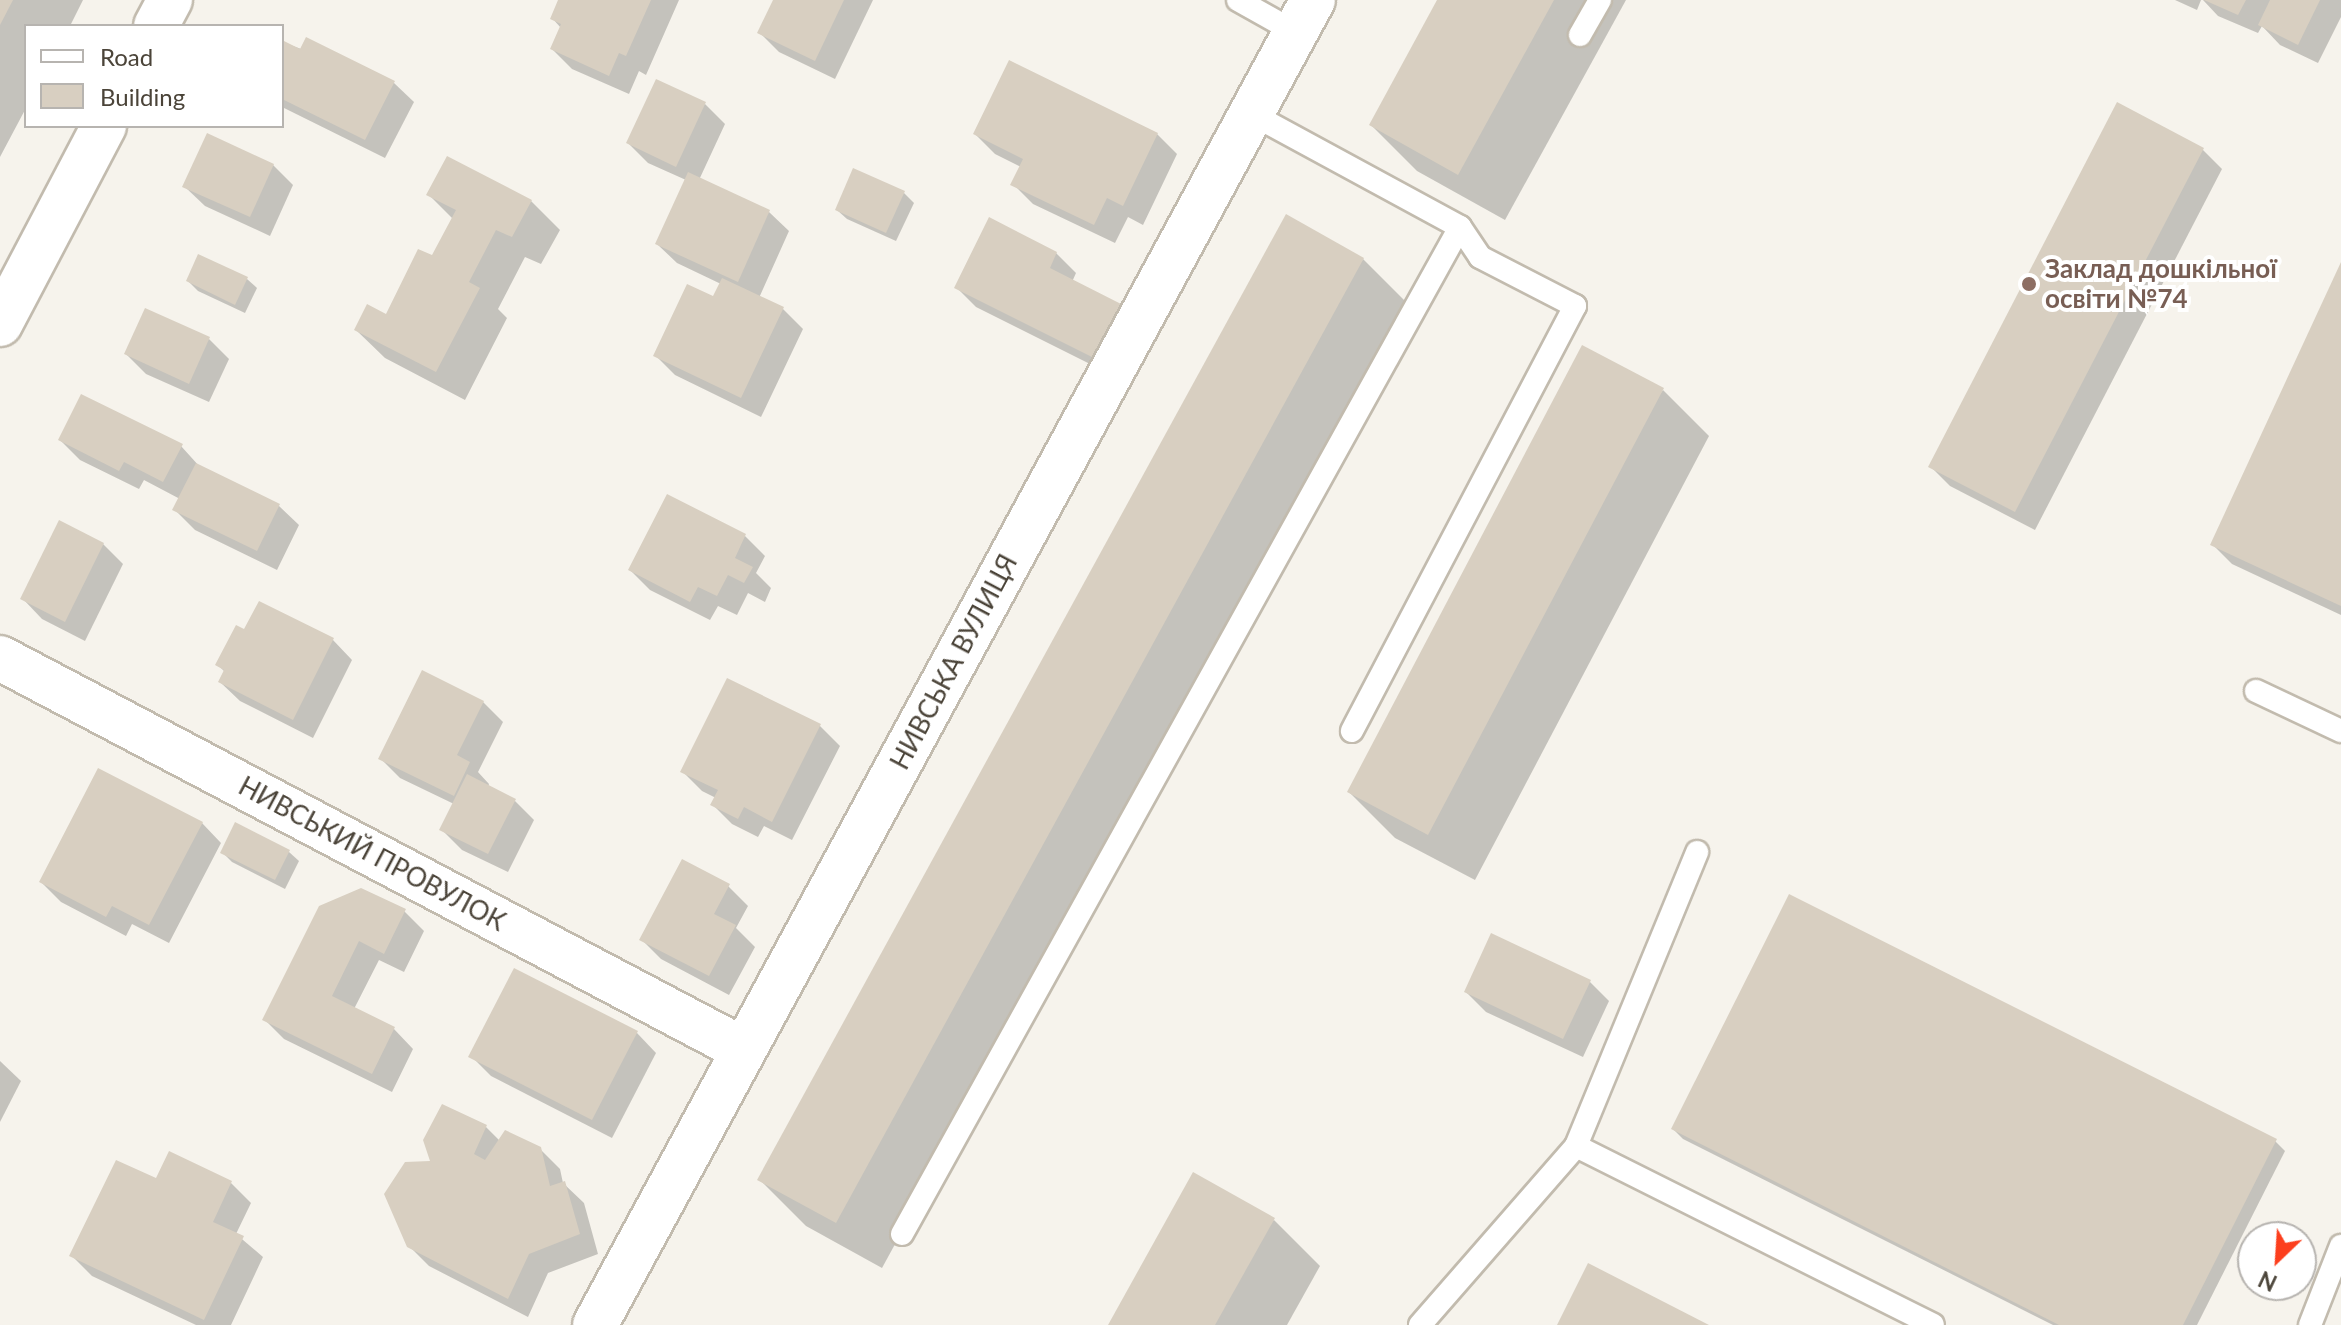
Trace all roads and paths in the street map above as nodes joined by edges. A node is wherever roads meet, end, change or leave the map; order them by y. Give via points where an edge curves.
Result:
1 (170, 0) edge
2 (1238, 0) edge
3 (1600, 0) edge
4 (1304, 16) edge
5 (157, 24) edge
6 (1580, 35) dead end
7 (1250, 113) junction
8 (103, 128) edge
9 (1460, 227) junction
10 (0, 324) edge
11 (0, 658) edge
12 (2256, 691) dead end
13 (1352, 731) dead end
14 (2341, 731) edge
15 (1697, 852) dead end
16 (744, 1050) junction
17 (1576, 1146) junction
18 (902, 1234) dead end
19 (2341, 1246) edge
20 (595, 1325) edge
21 (1420, 1325) edge
22 (1933, 1325) edge
23 (2310, 1325) edge

1 - 5 street
2 - 4 lane
3 - 6 lane
4 - 7 street, НИВСЬКА ВУЛИЦЯ
7 - 9 lane
7 - 16 street, НИВСЬКА ВУЛИЦЯ
8 - 10 street
9 - 13 lane via 1480,257 1575,306
9 - 18 lane
11 - 16 street, НИВСЬКИЙ ПРОВУЛОК
12 - 14 lane
15 - 17 lane
16 - 20 street, НИВСЬКА ВУЛИЦЯ
17 - 21 lane
17 - 22 lane
19 - 23 lane

